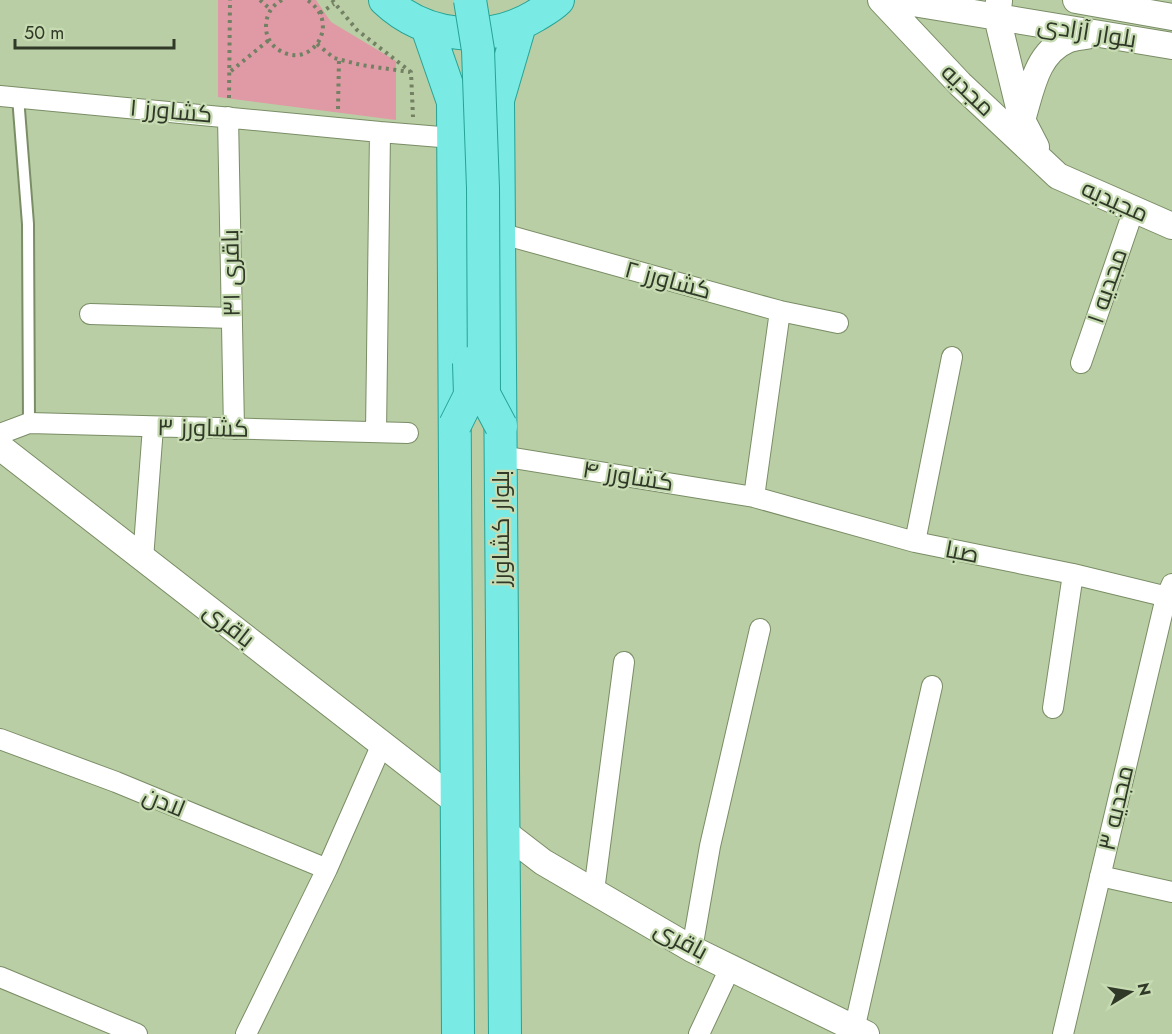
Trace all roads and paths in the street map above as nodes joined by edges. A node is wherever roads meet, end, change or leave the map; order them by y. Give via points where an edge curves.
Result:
1 (230, 0) edge
2 (260, 0) edge
3 (282, 0) edge
4 (307, 0) edge
5 (385, 0) edge
6 (451, 0) edge
7 (470, 0) edge
8 (558, 0) edge
9 (880, 0) edge
10 (895, 0) edge
11 (1076, 0) edge
12 (333, 2) edge
13 (270, 9) junction
14 (998, 9) edge
15 (320, 13) junction
16 (1172, 17) edge
17 (520, 25) junction
18 (427, 27) junction
19 (1100, 33) junction
20 (269, 40) junction
21 (317, 44) junction
22 (1172, 46) edge
23 (339, 59) junction
24 (231, 71) junction
25 (411, 72) junction
26 (9, 97) edge
27 (228, 117) junction
28 (1022, 120) junction
29 (339, 127) junction
30 (380, 132) junction
31 (414, 134) junction
32 (453, 138) junction
33 (1058, 176) junction
34 (1134, 209) junction
35 (1172, 226) edge
36 (499, 233) junction
37 (780, 311) junction
38 (90, 314) dead end
39 (232, 318) junction
40 (838, 322) dead end
41 (952, 357) dead end
42 (1081, 363) dead end
43 (29, 423) junction
44 (455, 425) junction
45 (153, 427) junction
46 (234, 429) junction
47 (376, 432) junction
48 (408, 433) dead end
49 (0, 434) edge
50 (501, 441) junction
51 (0, 447) edge
52 (754, 497) junction
53 (915, 542) junction
54 (144, 559) junction
55 (1073, 574) junction
56 (1170, 593) edge
57 (760, 629) dead end
58 (624, 662) dead end
59 (932, 687) dead end
60 (1053, 708) dead end
61 (0, 739) edge
62 (382, 744) junction
63 (458, 803) junction
64 (504, 832) junction
65 (327, 869) junction
66 (1100, 876) junction
67 (594, 891) junction
68 (1172, 892) edge
69 (692, 949) junction
70 (731, 966) junction
71 (0, 977) edge
72 (860, 1032) edge
73 (137, 1034) edge
74 (246, 1034) edge
75 (458, 1034) edge
76 (505, 1034) edge
77 (699, 1034) edge
78 (1063, 1034) edge

1 - 24 path
2 - 13 path
3 - 13 path
4 - 15 path
5 - 18 main road
6 - 44 main road, bridge via 466,104 470,394
7 - 50 main road, bridge via 478,50 483,188 484,394
8 - 17 main road
9 - 33 street, مجدیه via 960,84
10 - 14 street, بلوار آزادی
11 - 16 street
12 - 15 path
12 - 25 path via 357,30
13 - 20 path via 266,25
14 - 19 street, بلوار آزادی
14 - 28 street
15 - 21 path via 323,32
17 - 18 main road via 479,34
17 - 36 main road, بلوار کشاورز via 498,100
18 - 32 main road, بلوار کشاورز via 453,102
19 - 22 street, بلوار آزادی
19 - 28 street via 1067,40 1051,51 1039,65
20 - 21 path via 284,54 294,55 304,54
20 - 24 path
21 - 23 path
23 - 25 path
23 - 29 path
24 - 27 path
25 - 31 path
26 - 27 street, کشاورز ۱
26 - 43 lane via 28,224
27 - 29 street, کشاورز ۱
27 - 39 street, باقری ۳۱
28 - 33 street via 1032,143
29 - 30 street, کشاورز ۱
30 - 31 street, کشاورز ۱
30 - 47 street
31 - 32 street, کشاورز ۱
32 - 44 main road, بلوار کشاورز
33 - 34 street, مجیدیه
34 - 35 street, مجیدیه
34 - 42 street, مجدیه ۱
36 - 37 street, کشاورز ۲
36 - 50 main road, بلوار کشاورز
37 - 40 street, کشاورز ۲
37 - 52 street
38 - 39 street
39 - 46 street, باقری ۳۱
41 - 53 street
43 - 45 street, کشاورز ۳
43 - 49 street, کشاورز ۳
44 - 63 main road, بلوار کشاورز
45 - 46 street, کشاورز ۳
45 - 54 street
46 - 47 street, کشاورز ۳
47 - 48 street, کشاورز ۳
50 - 52 street, کشاورز ۴
50 - 64 main road, بلوار کشاورز
51 - 54 street, باقری
52 - 53 street, صبا
53 - 55 street, صبا
54 - 62 street, باقری
55 - 56 street, صبا
55 - 60 street
56 - 66 street, مجدیه ۳
57 - 69 street via 710,846
58 - 67 street
59 - 72 street
61 - 65 street, لادن
62 - 63 street, باقری
62 - 65 street
63 - 75 main road, بلوار کشاورز
64 - 67 street, باقری via 543,862
64 - 76 main road, بلوار کشاورز
65 - 74 street
66 - 68 street
66 - 78 street, مجدیه ۳
67 - 69 street, باقری
69 - 70 street, باقری
70 - 72 street, باقری
70 - 77 street
71 - 73 street

